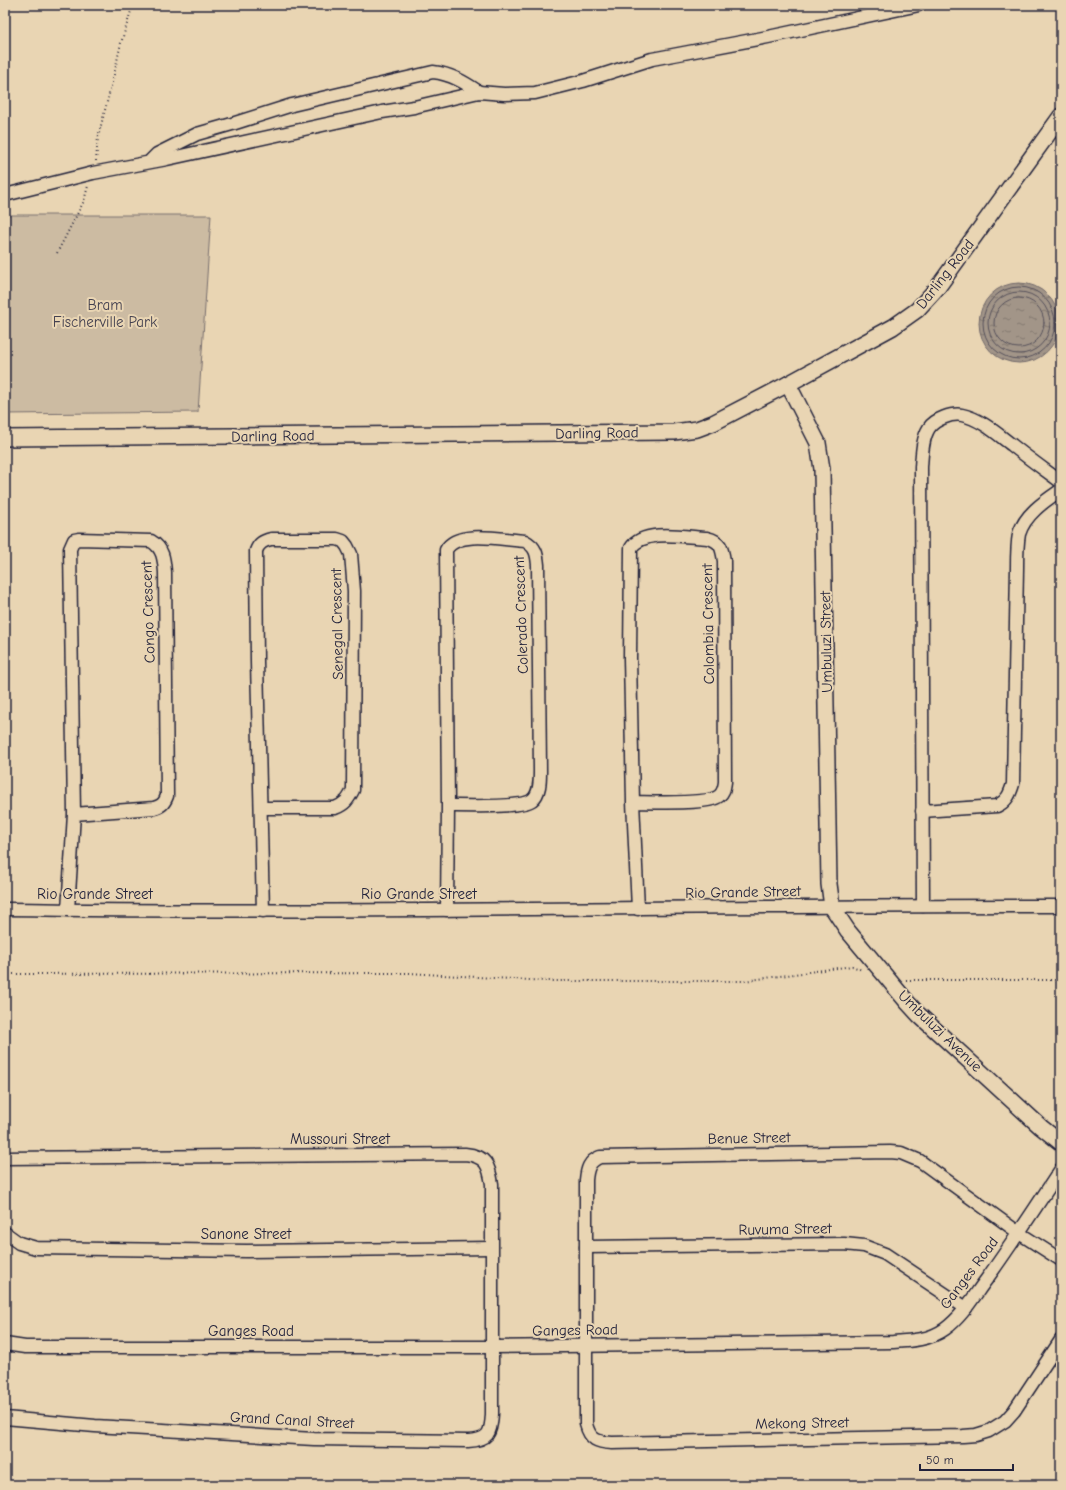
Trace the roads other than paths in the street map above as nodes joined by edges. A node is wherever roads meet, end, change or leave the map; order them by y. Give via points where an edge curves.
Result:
1 (919, 5) edge
2 (479, 92) junction
3 (1061, 116) edge
4 (148, 162) junction
5 (5, 195) edge
6 (788, 384) junction
7 (5, 438) edge
8 (1061, 482) edge
9 (1061, 490) edge
10 (633, 802) junction
11 (448, 806) junction
12 (261, 808) junction
13 (922, 811) junction
14 (74, 814) junction
15 (923, 906) junction
16 (1061, 906) edge
17 (832, 907) junction
18 (5, 909) edge
19 (638, 909) junction
20 (68, 910) junction
21 (447, 910) junction
22 (263, 911) junction
23 (1061, 1143) edge
24 (5, 1158) edge
25 (1061, 1169) edge
26 (5, 1233) edge
27 (1019, 1233) junction
28 (586, 1247) junction
29 (491, 1248) junction
30 (1061, 1260) edge
31 (966, 1308) junction
32 (1061, 1340) edge
33 (5, 1344) edge
34 (586, 1345) junction
35 (491, 1347) junction
36 (5, 1418) edge

1 - 2 street via 652,59 535,93
2 - 4 street
2 - 4 street via 460,79 433,72 292,105 197,134 157,154
3 - 6 street, Darling Road via 938,287 917,310 893,327
4 - 5 street
6 - 7 street, Darling Road via 713,423 697,429 674,432
6 - 17 street, Umbuluzi Street via 818,443 822,469 829,884
8 - 13 street via 974,419 961,415 948,416 929,428 924,442 921,467
9 - 13 street via 1035,510 1019,534 1013,784 1009,795 1004,803 997,806
10 - 10 street, Colombia Crescent via 704,802 718,797 724,790 724,561 720,545 713,539 655,535 642,538 631,548
10 - 19 street, Colombia Crescent
11 - 11 street, Colerado Crescent via 521,805 533,800 538,792 538,565 535,550 525,541 472,537 453,542 446,550
11 - 21 street, Colerado Crescent
12 - 12 street, Senegal Crescent via 335,808 344,805 353,790 354,591 351,554 343,542 337,539 264,540 256,551
12 - 22 street, Senegal Crescent
13 - 15 street
14 - 14 street, Congo Crescent via 154,808 161,806 167,796 164,556 157,544 151,541 79,538 74,540 70,549
14 - 20 street, Congo Crescent
15 - 16 street, Rio Grande Street
15 - 17 street, Rio Grande Street
17 - 19 street, Rio Grande Street
17 - 23 street, Umbuluzi Avenue via 848,932 919,1015
18 - 20 street, Rio Grande Street
19 - 21 street, Rio Grande Street
20 - 22 street, Rio Grande Street
21 - 22 street, Rio Grande Street
24 - 29 street, Mussouri Street via 479,1156 485,1161 491,1174
25 - 27 street, Ganges Road
26 - 29 street, Sanone Street via 18,1243 36,1248 247,1251
27 - 28 street, Benue Street via 920,1161 901,1153 607,1156 596,1158 586,1173
27 - 30 street, Benue Street
27 - 31 street, Ganges Road
28 - 31 street, Ruvuma Street via 844,1244 864,1246 884,1254
28 - 34 street, Benue Street
29 - 35 street, Mussouri Street
31 - 34 street, Ganges Road via 935,1335 907,1341
32 - 34 street, Mekong Street via 1014,1411 997,1427 976,1435 612,1443 597,1441 588,1431
33 - 35 street, Ganges Road via 25,1347
34 - 35 street, Ganges Road
35 - 36 street, Grand Canal Street via 492,1422 488,1436 476,1441 314,1438 94,1426

